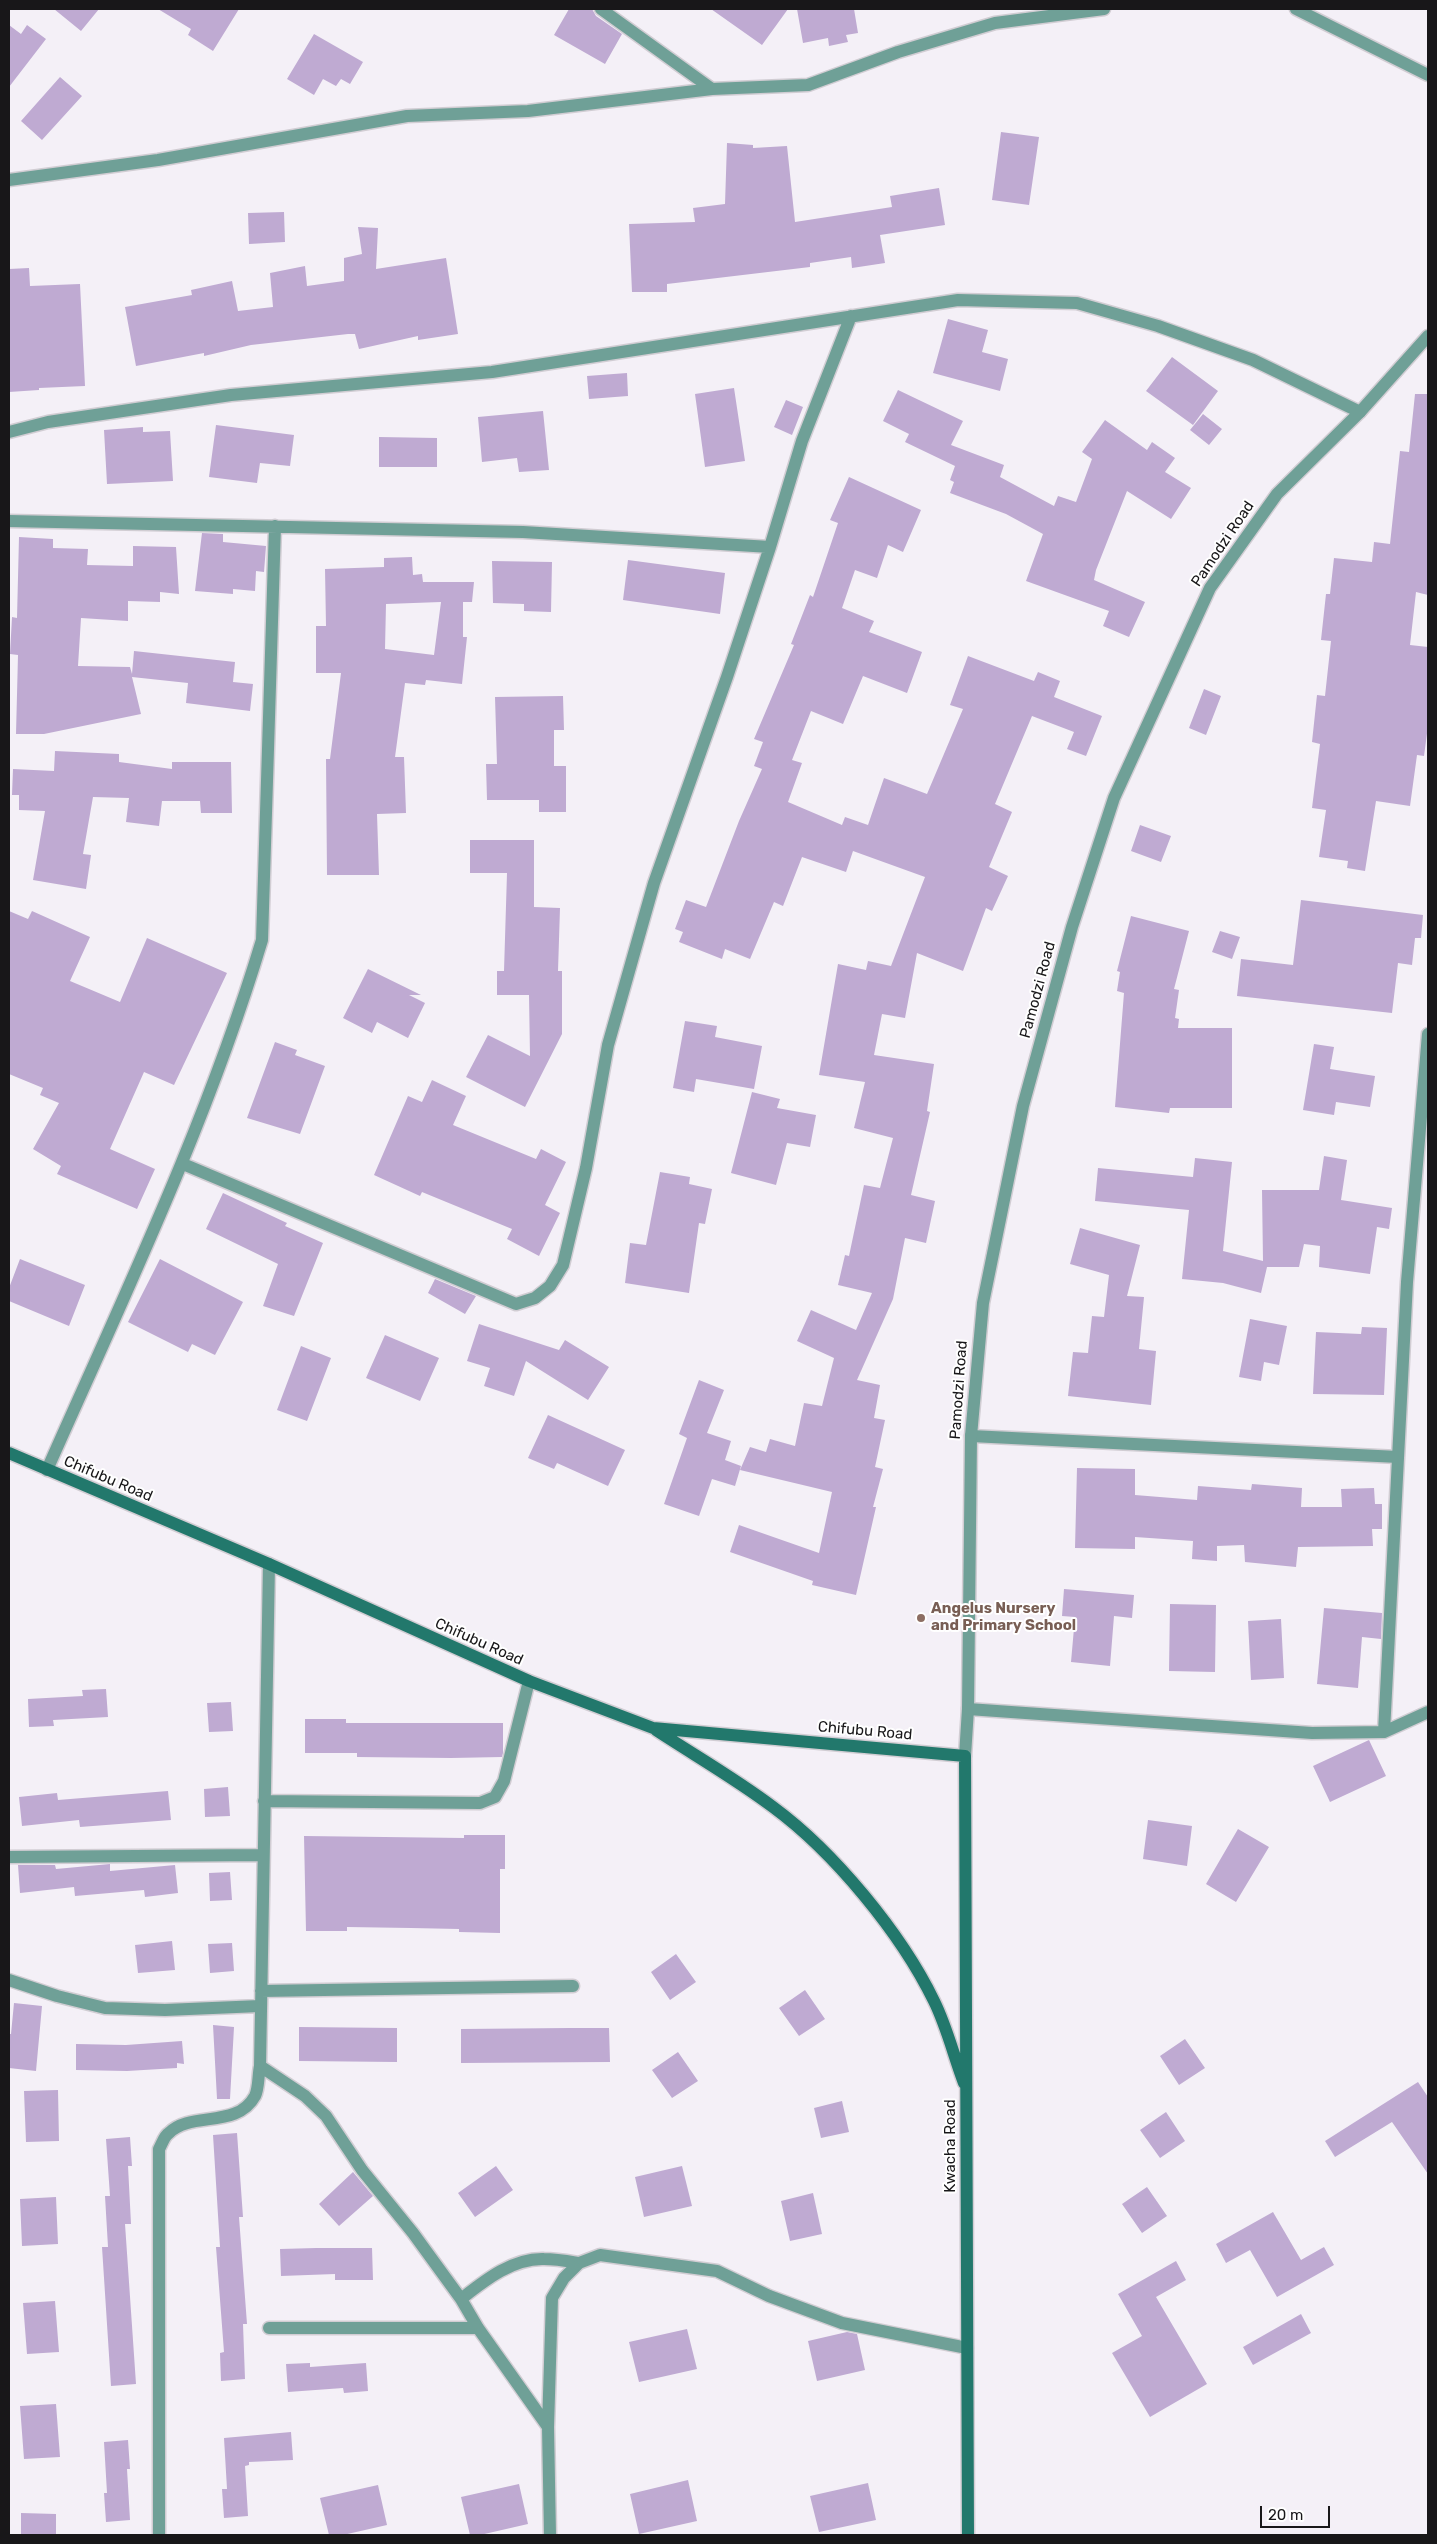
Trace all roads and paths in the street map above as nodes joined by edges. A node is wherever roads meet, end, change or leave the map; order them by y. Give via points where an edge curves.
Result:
1 (601, 9) edge
2 (1104, 9) edge
3 (1296, 9) edge
4 (1428, 75) edge
5 (712, 89) junction
6 (9, 180) edge
7 (852, 316) junction
8 (1425, 344) edge
9 (1360, 412) junction
10 (9, 432) edge
11 (9, 521) edge
12 (275, 526) junction
13 (770, 547) junction
14 (1428, 1034) edge
15 (183, 1164) junction
16 (971, 1436) junction
17 (9, 1453) edge
18 (1398, 1457) junction
19 (47, 1470) junction
20 (269, 1564) junction
21 (529, 1682) junction
22 (968, 1709) junction
23 (1428, 1712) edge
24 (653, 1728) junction
25 (1384, 1732) junction
26 (965, 1756) junction
27 (264, 1800) junction
28 (262, 1855) junction
29 (9, 1857) edge
30 (9, 1980) edge
31 (573, 1986) dead end
32 (261, 1991) junction
33 (260, 2006) junction
34 (260, 2066) junction
35 (967, 2093) junction
36 (579, 2263) junction
37 (461, 2299) junction
38 (269, 2328) dead end
39 (478, 2328) junction
40 (967, 2348) junction
41 (548, 2427) junction
42 (160, 2535) edge
43 (550, 2535) edge
44 (968, 2535) edge

1 - 5 street
2 - 5 street via 995,23 898,52 808,85
3 - 4 street
5 - 6 street via 528,111 407,116 158,160
7 - 9 street via 958,300 1077,303 1158,326 1253,360
7 - 10 street via 492,372 231,395 48,422
7 - 13 street via 802,441
8 - 9 street, Pamodzi Road
9 - 16 street, Pamodzi Road via 1277,494 1210,588 1114,798 1072,927 1023,1106 983,1304
11 - 12 street
12 - 13 street via 523,532
12 - 15 street via 262,940 246,996
13 - 15 street via 654,883 608,1045 586,1168 563,1265 550,1286 535,1298 516,1304
14 - 18 street via 1407,1282
15 - 19 street
16 - 18 street
16 - 22 street, Pamodzi Road
17 - 19 main road, Chifubu Road
18 - 25 street
19 - 20 main road, Chifubu Road
20 - 21 main road, Chifubu Road
20 - 27 street
21 - 24 main road, Chifubu Road
21 - 27 street via 504,1780 495,1797 480,1803
22 - 25 street via 1312,1733
22 - 26 street, Pamodzi Road
23 - 25 street
24 - 26 main road, Chifubu Road
24 - 35 main road via 774,1807 816,1845 880,1914 910,1956 935,2003
26 - 35 main road, Kwacha Road
27 - 28 street
28 - 29 street
28 - 32 street
30 - 33 street via 105,2008 165,2010
31 - 32 street
32 - 33 street
33 - 34 street
34 - 37 street via 305,2096 326,2116 362,2170
34 - 42 street via 255,2096 245,2107 231,2116 188,2124 169,2132 159,2149
35 - 40 main road, Kwacha Road
36 - 37 street via 542,2259 514,2265 488,2278
36 - 40 street via 600,2255 717,2271 769,2296 842,2323
36 - 41 street via 564,2278 552,2298
37 - 39 street
38 - 39 street
39 - 41 street
40 - 44 main road, Kwacha Road
41 - 43 street

